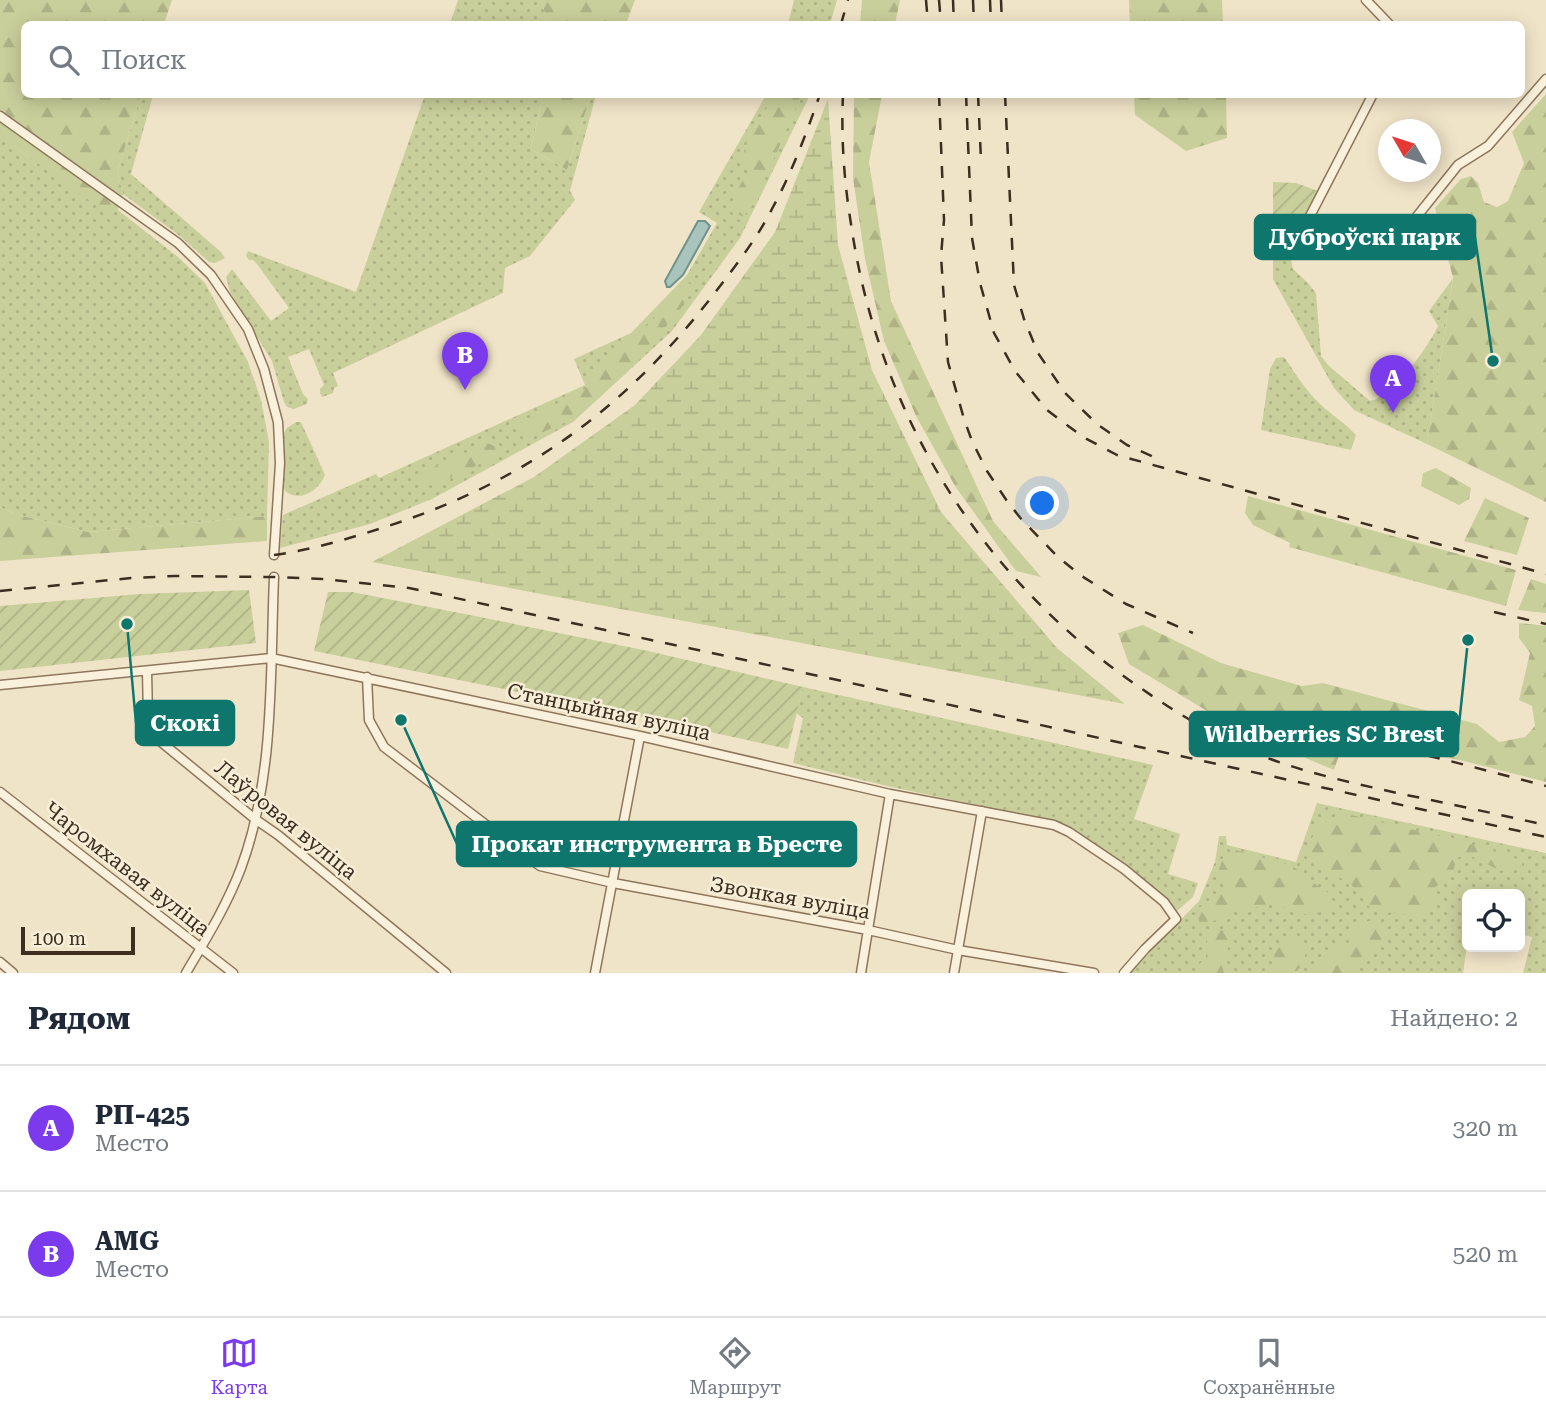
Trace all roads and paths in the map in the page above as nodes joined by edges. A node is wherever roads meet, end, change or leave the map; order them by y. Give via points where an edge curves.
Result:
1 (1366, 0) edge
2 (1386, 21) edge
3 (1546, 79) edge
4 (1371, 98) edge
5 (0, 116) edge
6 (1393, 240) dead end
7 (1293, 249) dead end
8 (274, 555) dead end
9 (274, 577) dead end
10 (271, 658) junction
11 (147, 671) junction
12 (367, 677) junction
13 (0, 685) edge
14 (640, 736) junction
15 (0, 792) edge
16 (890, 794) junction
17 (982, 811) junction
18 (255, 819) junction
19 (613, 883) junction
20 (868, 930) junction
21 (201, 948) junction
22 (958, 950) junction
23 (0, 962) edge
24 (13, 973) edge
25 (186, 973) edge
26 (233, 973) edge
27 (446, 973) edge
28 (595, 973) edge
29 (860, 973) edge
30 (954, 973) edge
31 (1094, 973) edge
32 (1124, 973) edge

1 - 2 street
3 - 6 street via 1488,146 1458,165 1402,235
4 - 7 street
5 - 8 street via 178,243 211,275 248,329 278,422
9 - 10 street
10 - 11 street, Станцыйная вуліца
10 - 12 street, Станцыйная вуліца
10 - 18 street via 269,726
11 - 13 street, Станцыйная вуліца
11 - 18 street, Лаўровая вуліца via 148,717 155,737
12 - 14 street, Станцыйная вуліца
12 - 19 street, Звонкая вуліца via 369,720 384,747 540,866
14 - 16 street, Станцыйная вуліца
14 - 19 street
15 - 21 street, Чаромхавая вуліца
16 - 17 street, Станцыйная вуліца
16 - 20 street
17 - 22 street
17 - 32 street, Станцыйная вуліца via 1069,832 1164,902 1176,919
18 - 21 street via 240,869
18 - 27 street, Лаўровая вуліца
19 - 20 street, Звонкая вуліца
19 - 28 street
20 - 22 street, Звонкая вуліца
20 - 29 street
21 - 25 street
21 - 26 street, Чаромхавая вуліца
22 - 30 street
22 - 31 street, Звонкая вуліца
23 - 24 street

